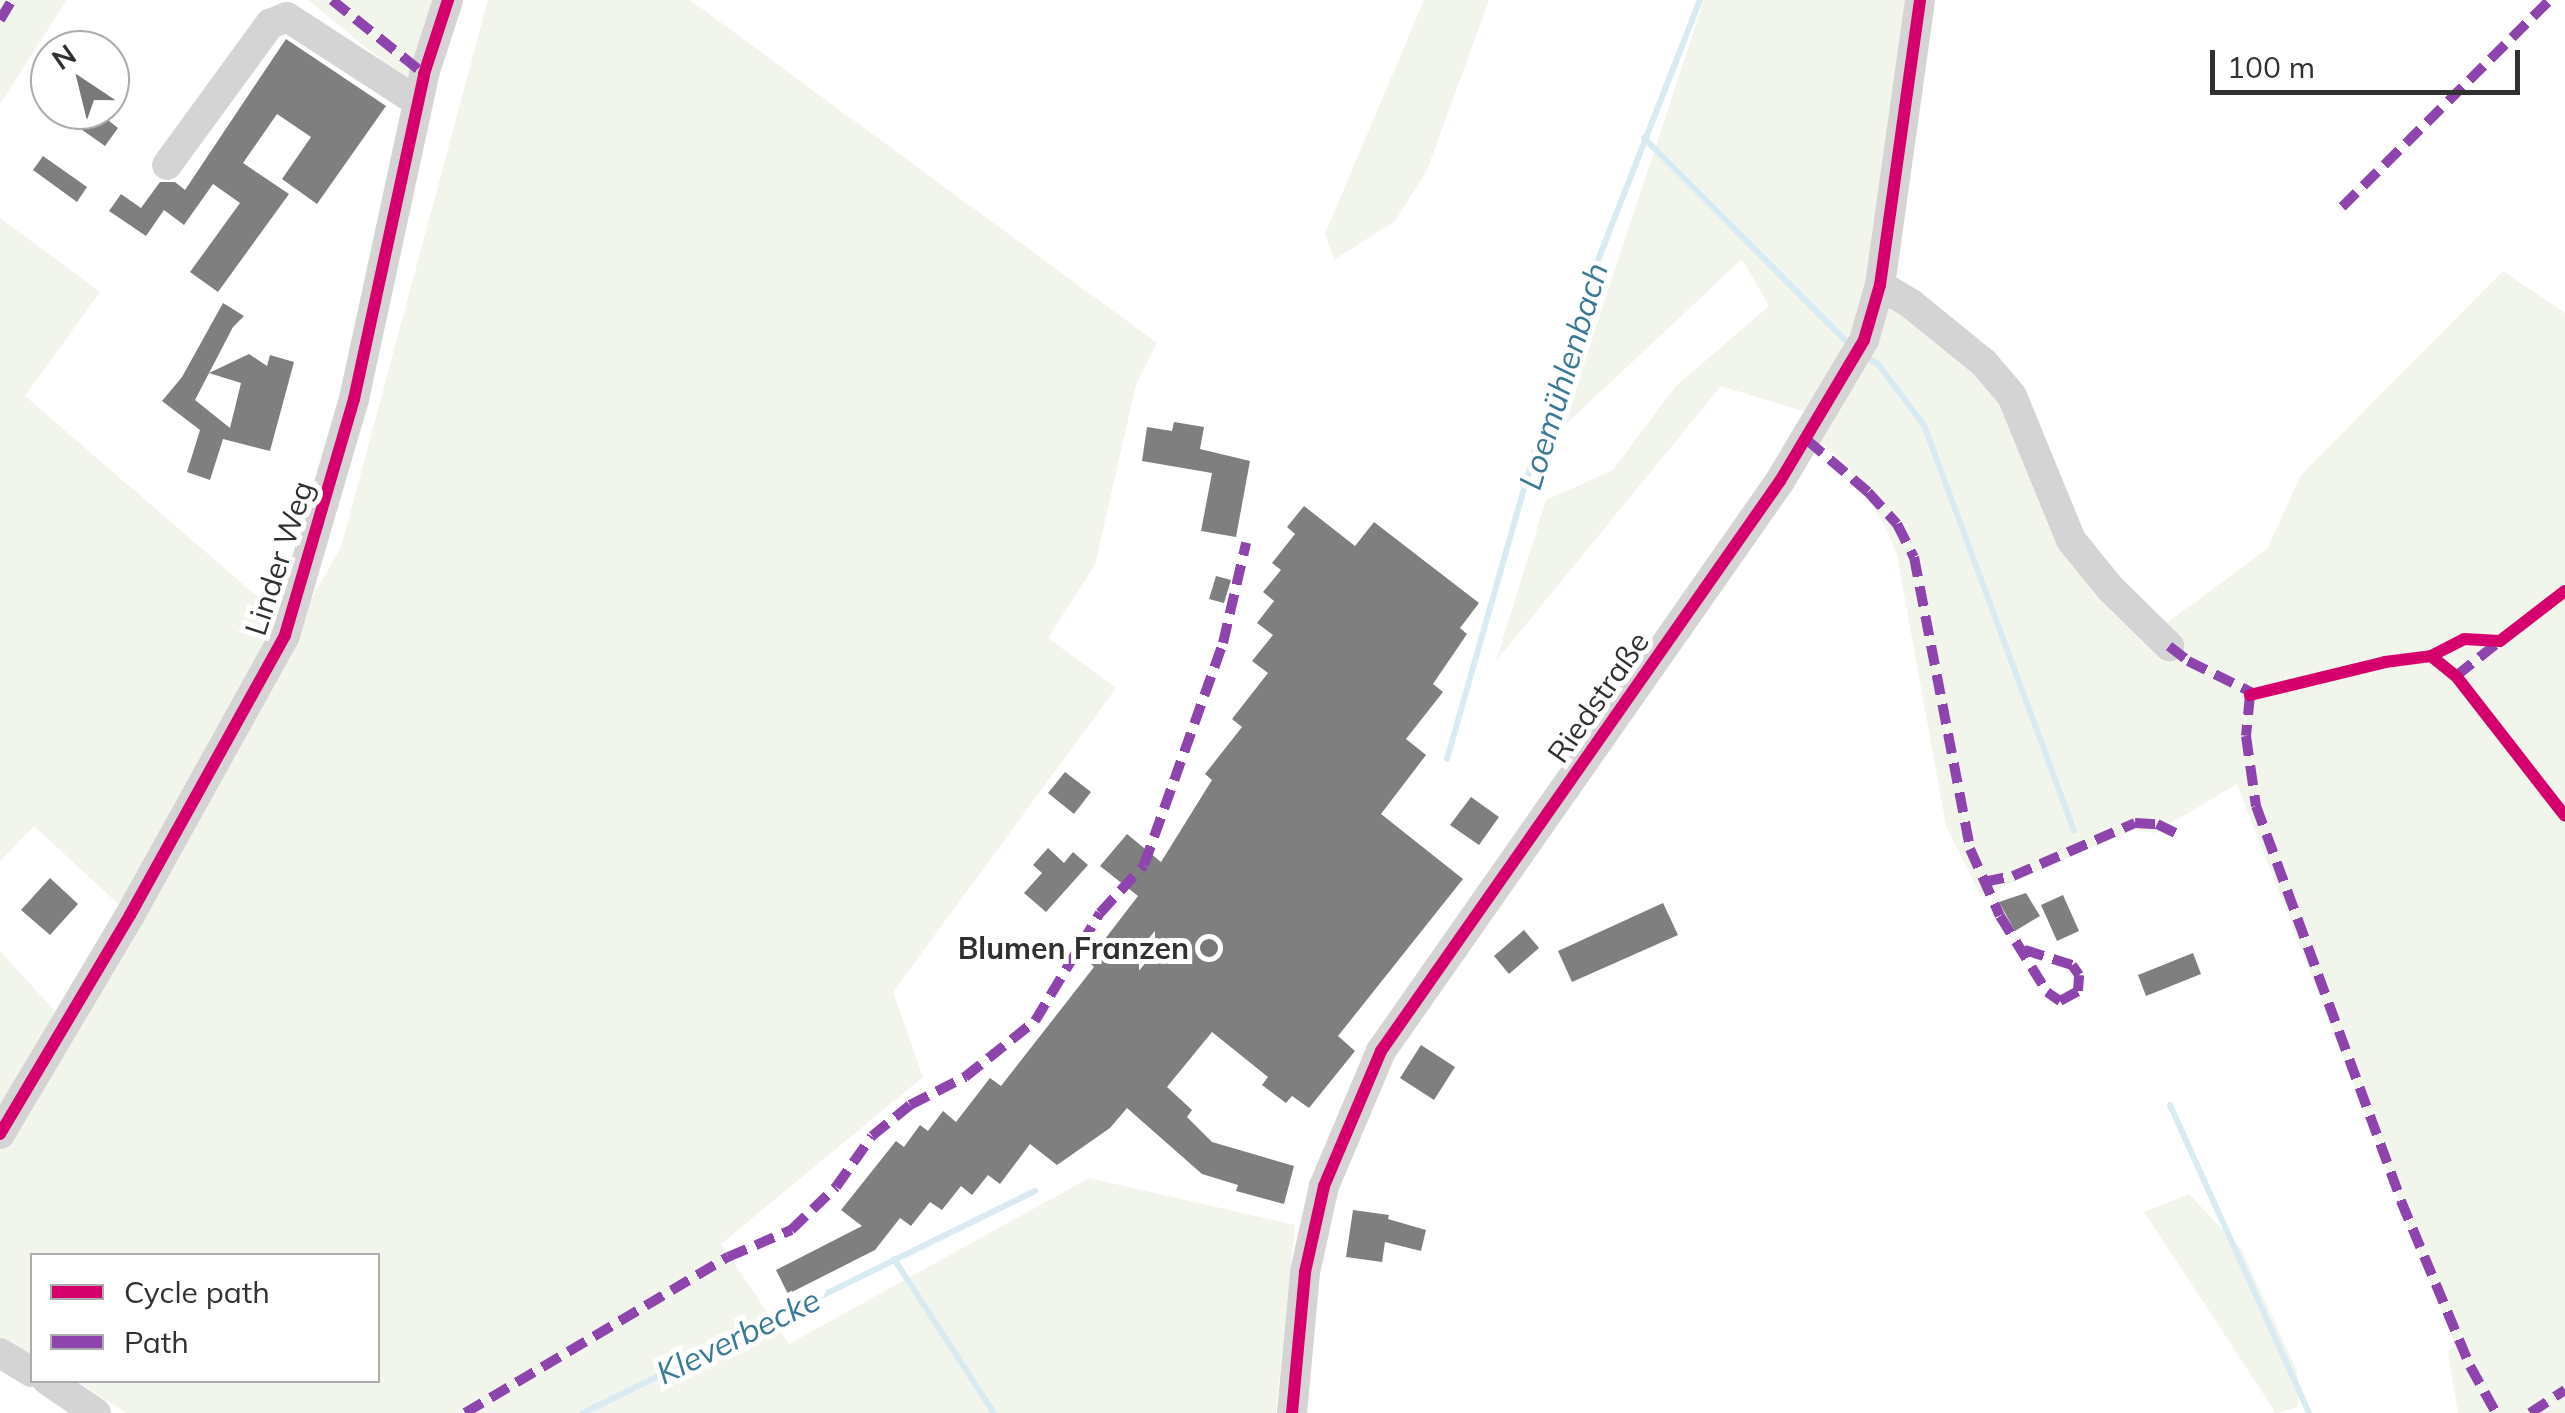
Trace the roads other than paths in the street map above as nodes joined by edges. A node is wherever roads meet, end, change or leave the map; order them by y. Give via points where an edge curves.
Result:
1 (448, 0) edge
2 (1920, 0) edge
3 (418, 102) junction
4 (167, 165) dead end
5 (1880, 284) junction
6 (2169, 646) dead end
7 (0, 1134) edge
8 (0, 1353) edge
9 (30, 1371) edge
10 (51, 1383) edge
11 (96, 1413) edge
12 (1292, 1413) edge

1 - 3 street, Linder Weg
2 - 5 street, Riedstraße
3 - 4 street via 288,17 270,24
3 - 7 street, Linder Weg via 354,399 285,635
5 - 6 street via 1984,363 2012,396 2072,540
5 - 12 street, Riedstraße via 1858,351 1780,481 1381,1051 1324,1186 1305,1272
8 - 9 street
10 - 11 street

